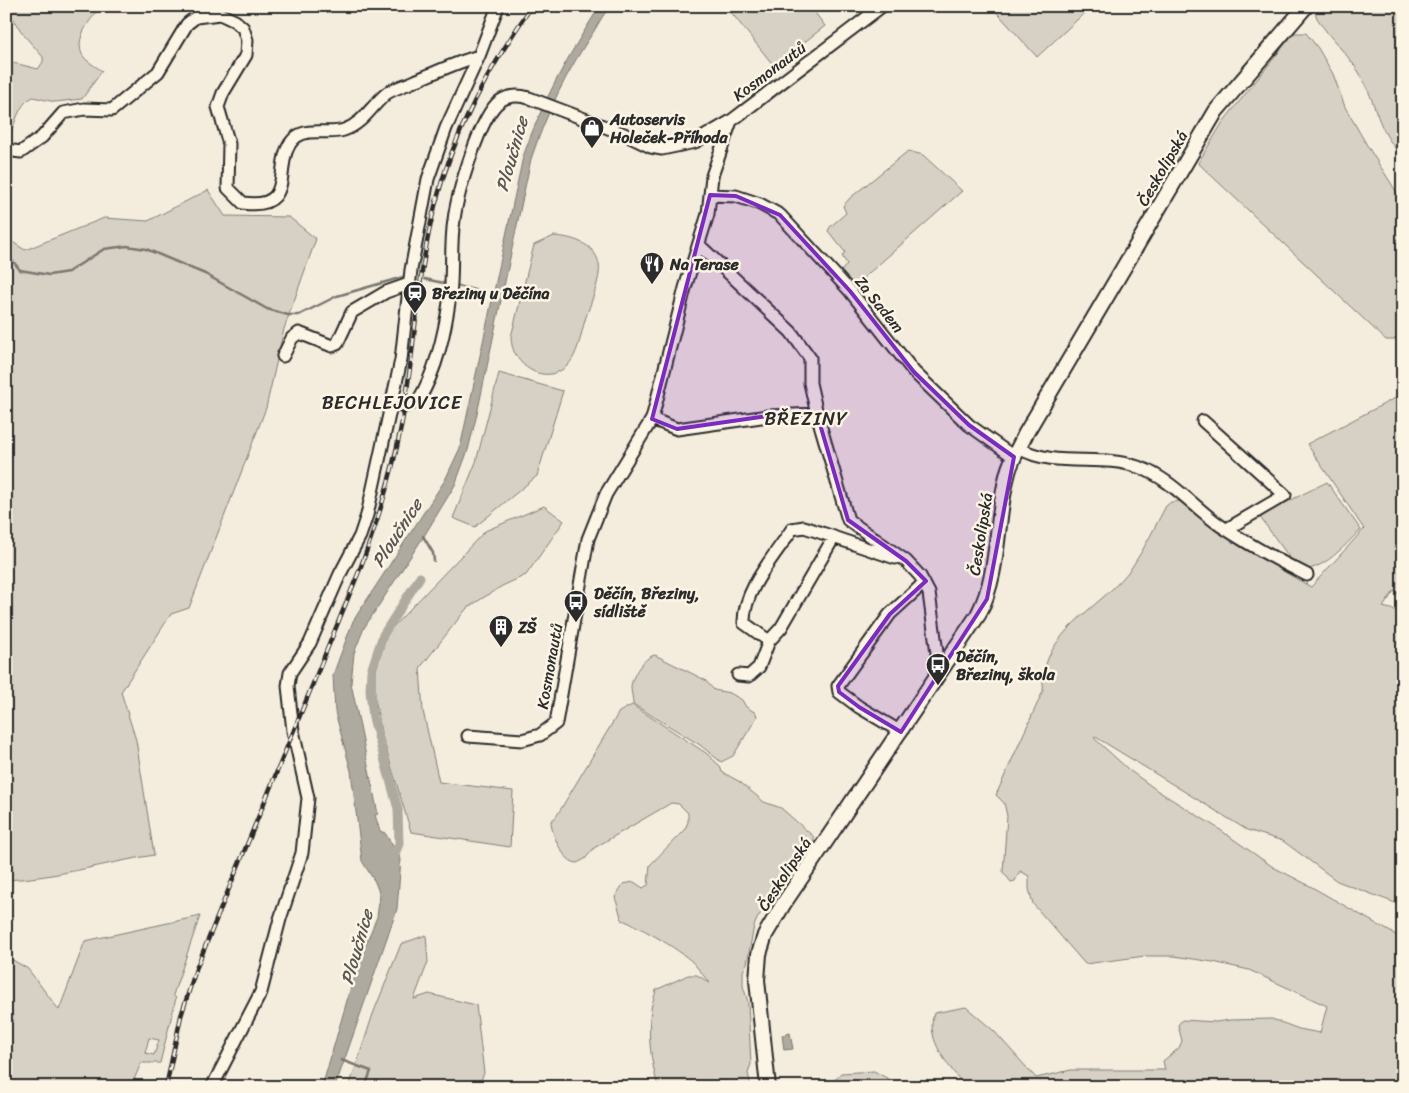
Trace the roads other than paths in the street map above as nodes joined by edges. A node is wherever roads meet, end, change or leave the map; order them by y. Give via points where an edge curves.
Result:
1 (498, 6) edge
2 (882, 6) edge
3 (1306, 6) edge
4 (478, 56) junction
5 (731, 121) junction
6 (707, 136) junction
7 (722, 149) junction
8 (6, 150) edge
9 (710, 195) junction
10 (699, 245) junction
11 (409, 284) junction
12 (283, 356) dead end
13 (392, 403) junction
14 (817, 414) junction
15 (652, 419) junction
16 (1203, 421) dead end
17 (1017, 452) junction
18 (1227, 529) junction
19 (833, 537) junction
20 (906, 561) junction
21 (1306, 575) dead end
22 (924, 583) junction
23 (770, 641) junction
24 (944, 667) junction
25 (738, 675) dead end
26 (901, 732) junction
27 (468, 736) dead end
28 (212, 1087) edge
29 (768, 1087) edge

1 - 4 street
2 - 5 street, Kosmonautů
3 - 17 main road, Českolipská via 1216,111
4 - 8 street via 388,93 355,126 342,131 310,132 298,136 290,143 281,187 267,203 243,204 228,188 229,144 218,107 246,55 247,40 243,28 235,20 220,14 196,17 187,24 158,72 112,110 84,109 63,113 42,137 21,152
4 - 11 street via 446,128 428,179
5 - 6 street
5 - 7 street, Kosmonautů
6 - 7 street
6 - 13 street via 667,148 651,147 521,96 506,98 492,108 457,199 450,284 438,355 418,401 412,404
7 - 9 street, Kosmonautů via 712,176
9 - 10 street, Kosmonautů
9 - 17 street, Za Sadem via 736,196 780,215 850,291 914,372 969,425
10 - 14 street via 790,332 810,358 810,383
10 - 15 street, Kosmonautů
11 - 12 street via 386,292 352,312 337,344 332,346 299,333 292,338
11 - 13 street via 401,360
13 - 28 street via 373,493 360,536 310,643 290,673 288,686 293,731 308,798 302,853 261,992
14 - 15 street via 768,416 677,429
14 - 20 street via 848,520
15 - 27 street, Kosmonautů via 606,494 588,539 556,723 540,735 522,740
16 - 18 street via 1285,495
17 - 18 street, Za Sadem via 1136,466 1158,477
17 - 24 main road, Českolipská via 1005,491 987,599
18 - 21 street, Za Sadem
19 - 20 street
19 - 23 street via 781,628
19 - 23 street via 804,527 792,529 754,587 744,611 744,623
20 - 22 street
22 - 24 street via 929,593 937,653
22 - 26 street via 890,614 838,686 839,692 859,707
23 - 25 street via 759,667 749,676
24 - 26 main road, Českolipská
26 - 29 main road, Českolipská via 765,935 759,954 757,980

